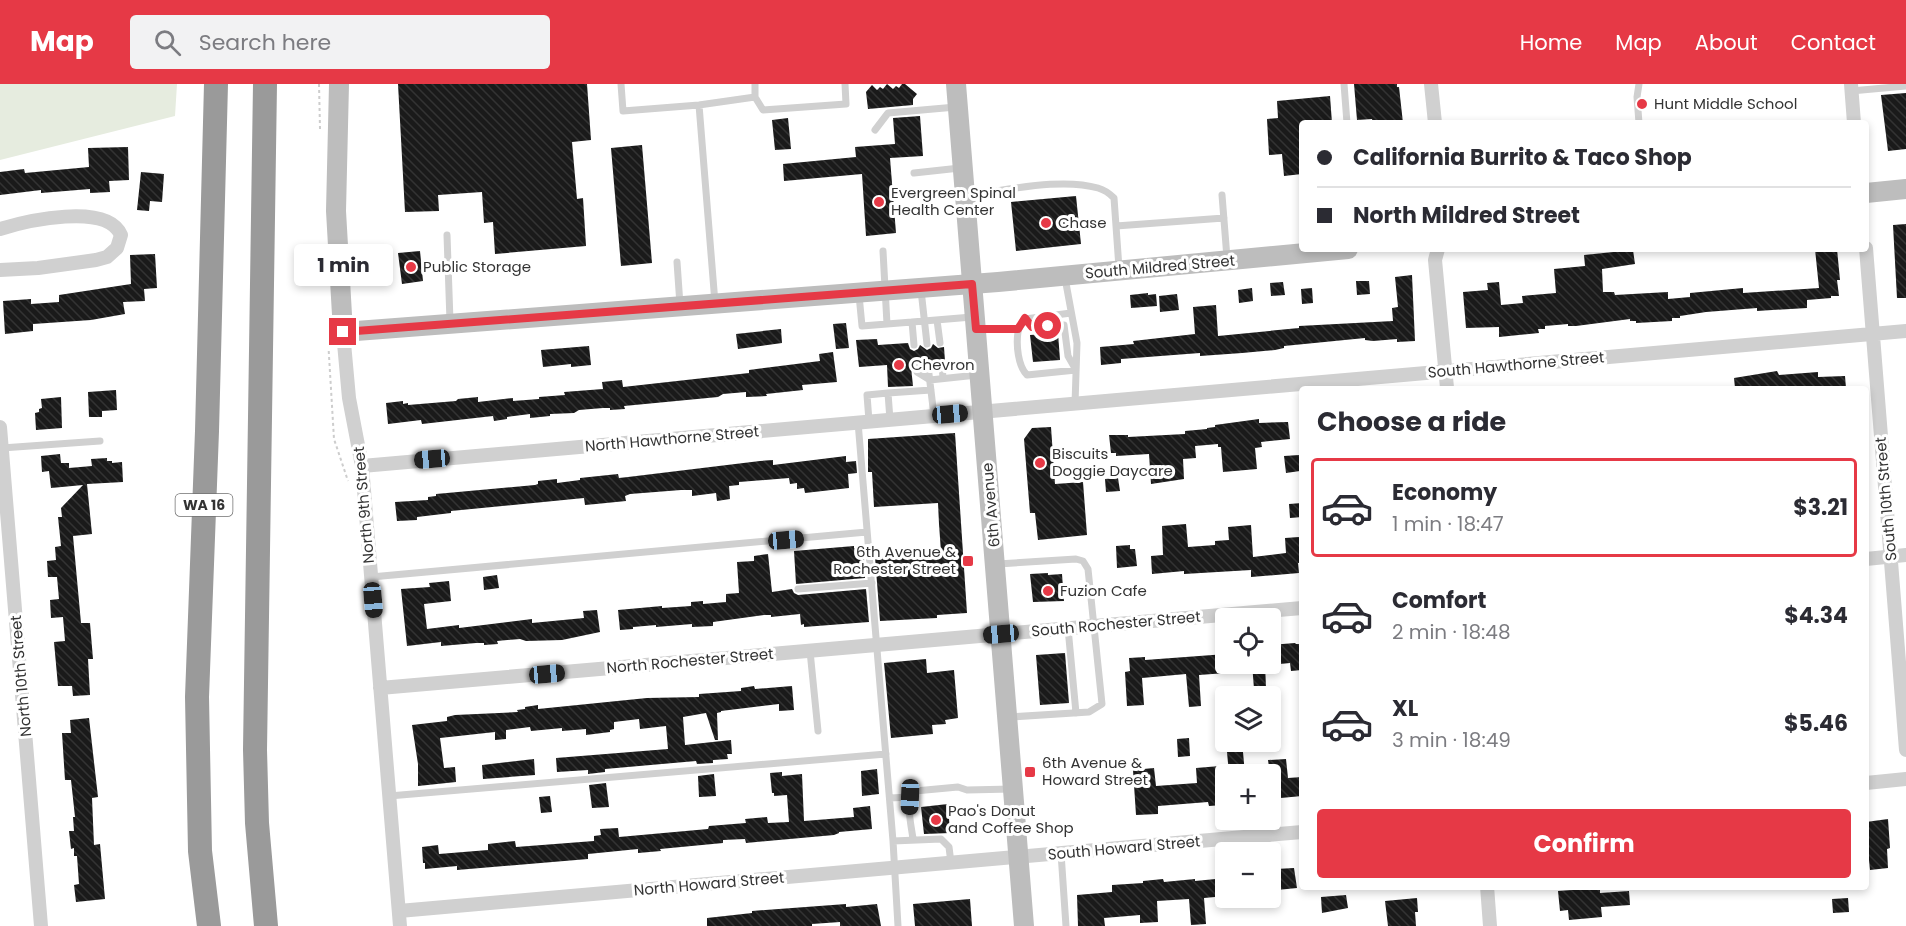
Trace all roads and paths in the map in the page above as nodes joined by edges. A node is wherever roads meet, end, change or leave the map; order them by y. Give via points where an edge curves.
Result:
1 (216, 84) edge
2 (264, 84) edge
3 (319, 84) edge
4 (339, 84) edge
5 (621, 84) edge
6 (754, 84) edge
7 (845, 84) edge
8 (956, 84) edge
9 (1344, 84) edge
10 (1431, 84) edge
11 (1639, 84) edge
12 (1906, 86) edge
13 (1851, 88) edge
14 (755, 97) junction
15 (699, 105) junction
16 (958, 106) junction
17 (1347, 120) edge
18 (1435, 120) edge
19 (1639, 120) edge
20 (1854, 120) edge
21 (320, 129) dead end
22 (875, 130) dead end
23 (963, 168) junction
24 (915, 173) dead end
25 (1906, 189) edge
26 (1869, 193) edge
27 (965, 195) junction
28 (1222, 195) dead end
29 (1224, 218) junction
30 (1116, 226) junction
31 (0, 229) edge
32 (447, 235) dead end
33 (883, 251) dead end
34 (1318, 252) edge
35 (1437, 252) edge
36 (1866, 252) edge
37 (1227, 261) junction
38 (677, 262) dead end
39 (0, 270) edge
40 (1119, 271) junction
41 (1064, 276) junction
42 (972, 284) junction
43 (920, 288) junction
44 (884, 290) junction
45 (859, 292) junction
46 (715, 303) junction
47 (680, 305) junction
48 (1071, 313) junction
49 (1025, 318) junction
50 (938, 320) junction
51 (912, 322) junction
52 (924, 322) junction
53 (975, 323) junction
54 (450, 324) junction
55 (886, 324) junction
56 (1018, 329) junction
57 (1906, 331) edge
58 (335, 334) junction
59 (1873, 334) junction
60 (940, 343) dead end
61 (927, 344) dead end
62 (914, 345) dead end
63 (942, 365) dead end
64 (928, 366) dead end
65 (916, 367) dead end
66 (1076, 370) junction
67 (1446, 371) junction
68 (980, 375) junction
69 (943, 378) junction
70 (930, 380) junction
71 (1447, 386) edge
72 (931, 390) junction
73 (888, 393) junction
74 (1075, 404) junction
75 (983, 411) junction
76 (934, 416) junction
77 (890, 420) junction
78 (864, 422) junction
79 (0, 427) edge
80 (100, 441) dead end
81 (2, 448) junction
82 (362, 466) junction
83 (348, 481) dead end
84 (867, 532) junction
85 (1906, 555) edge
86 (1891, 556) junction
87 (1869, 559) edge
88 (995, 565) junction
89 (371, 577) junction
90 (872, 583) junction
91 (798, 589) dead end
92 (1299, 608) edge
93 (258, 624) junction
94 (1094, 626) junction
95 (1068, 628) junction
96 (1001, 634) junction
97 (877, 645) junction
98 (810, 651) junction
99 (380, 688) junction
100 (1076, 713) junction
101 (1007, 717) junction
102 (818, 731) dead end
103 (1906, 750) edge
104 (886, 754) junction
105 (1906, 779) edge
106 (1869, 783) edge
107 (1013, 788) junction
108 (389, 796) junction
109 (910, 797) junction
110 (890, 798) junction
111 (1299, 832) edge
112 (913, 839) junction
113 (894, 841) junction
114 (1061, 853) junction
115 (1018, 857) junction
116 (951, 863) junction
117 (896, 868) junction
118 (1487, 890) edge
119 (399, 911) junction
120 (41, 926) edge
121 (209, 926) edge
122 (266, 926) edge
123 (277, 926) edge
124 (400, 926) edge
125 (898, 926) edge
126 (1024, 926) edge
127 (1066, 926) edge
128 (1490, 926) edge

1 - 121 highway, WA 16 via 197,697 200,851
2 - 93 highway
3 - 21 path
4 - 58 main road, North 9th Street
5 - 15 lane via 623,111
6 - 14 lane
7 - 14 lane via 846,104 763,110
8 - 16 main road, 6th Avenue
9 - 17 lane
10 - 18 street
11 - 19 lane
12 - 13 lane
13 - 20 street
14 - 15 lane
15 - 46 lane
16 - 22 lane via 888,113
16 - 23 main road, 6th Avenue
23 - 24 lane
23 - 27 main road, 6th Avenue
25 - 26 main road
27 - 30 lane via 1052,185 1097,187 1114,198
27 - 42 main road, 6th Avenue
28 - 29 lane
29 - 30 lane
29 - 37 lane
30 - 40 lane
31 - 39 street via 79,216 106,222 117,228 121,236 117,248 101,259
32 - 54 lane
33 - 44 lane
34 - 37 main road, South Mildred Street
35 - 67 street
36 - 59 street, South 10th Street
37 - 40 main road, South Mildred Street
38 - 47 lane
40 - 41 main road, South Mildred Street
41 - 42 main road, South Mildred Street
41 - 48 lane
42 - 43 main road, South Mildred Street
42 - 53 main road, 6th Avenue
43 - 44 main road, South Mildred Street
43 - 52 lane
44 - 45 main road, South Mildred Street
44 - 55 lane
45 - 46 main road, South Mildred Street
45 - 55 lane via 862,326
46 - 47 main road, South Mildred Street
47 - 54 main road, South Mildred Street
48 - 49 lane
48 - 66 lane via 1077,343
49 - 56 lane
49 - 66 lane via 1032,327 1064,325 1068,356
50 - 52 lane
50 - 53 lane
50 - 60 lane
51 - 52 lane
51 - 55 lane
51 - 62 lane
52 - 61 lane
53 - 56 lane
53 - 68 main road, 6th Avenue
54 - 58 main road, South Mildred Street
56 - 66 lane via 1021,370 1027,375
57 - 59 street, South Hawthorne Street
58 - 82 street, North 9th Street
58 - 83 path via 334,439
59 - 67 street, South Hawthorne Street
59 - 86 street, South 10th Street
63 - 69 lane
64 - 70 lane
65 - 70 lane
66 - 74 lane
67 - 71 street
67 - 74 street, South Hawthorne Street
68 - 69 lane
68 - 75 main road, 6th Avenue
69 - 70 lane
70 - 72 lane
72 - 73 lane
72 - 76 lane
73 - 77 lane
73 - 78 lane via 867,395
74 - 75 street, South Hawthorne Street
75 - 76 street, North Hawthorne Street
75 - 88 main road, 6th Avenue
76 - 77 street, North Hawthorne Street
77 - 78 street, North Hawthorne Street
78 - 82 street, North Hawthorne Street
78 - 84 lane
79 - 81 street, North 10th Street
80 - 81 lane
81 - 120 street, North 10th Street
82 - 89 street, North 9th Street
84 - 89 lane
84 - 90 lane
85 - 86 street
86 - 87 street
86 - 103 street, South 10th Street
88 - 94 lane via 1083,561 1088,569
88 - 96 main road, 6th Avenue
89 - 99 street, North 9th Street
90 - 91 lane
90 - 97 lane
92 - 94 street, South Rochester Street
93 - 122 highway via 255,750
93 - 123 highway via 266,807
94 - 95 street, South Rochester Street
94 - 100 lane via 1102,704 1089,712
95 - 96 street, South Rochester Street
95 - 100 lane
96 - 97 street, North Rochester Street
96 - 101 main road, 6th Avenue
97 - 98 street, North Rochester Street
97 - 104 lane
98 - 99 street, North Rochester Street
98 - 102 lane
99 - 108 street, North 9th Street
100 - 101 lane
101 - 107 main road, 6th Avenue
104 - 108 lane
104 - 110 lane
105 - 106 street
107 - 109 lane via 958,787 915,791
107 - 115 main road, 6th Avenue
108 - 119 street, North 9th Street
109 - 110 lane
109 - 112 lane
110 - 113 lane
111 - 114 street, South Howard Street
112 - 113 lane
112 - 116 lane via 941,839 949,848
113 - 117 lane
114 - 115 street, South Howard Street
114 - 127 lane
115 - 116 street, North Howard Street
115 - 126 main road, 6th Avenue
116 - 117 street, North Howard Street
117 - 119 street, North Howard Street
117 - 125 lane
118 - 128 street
119 - 124 street, North 9th Street

